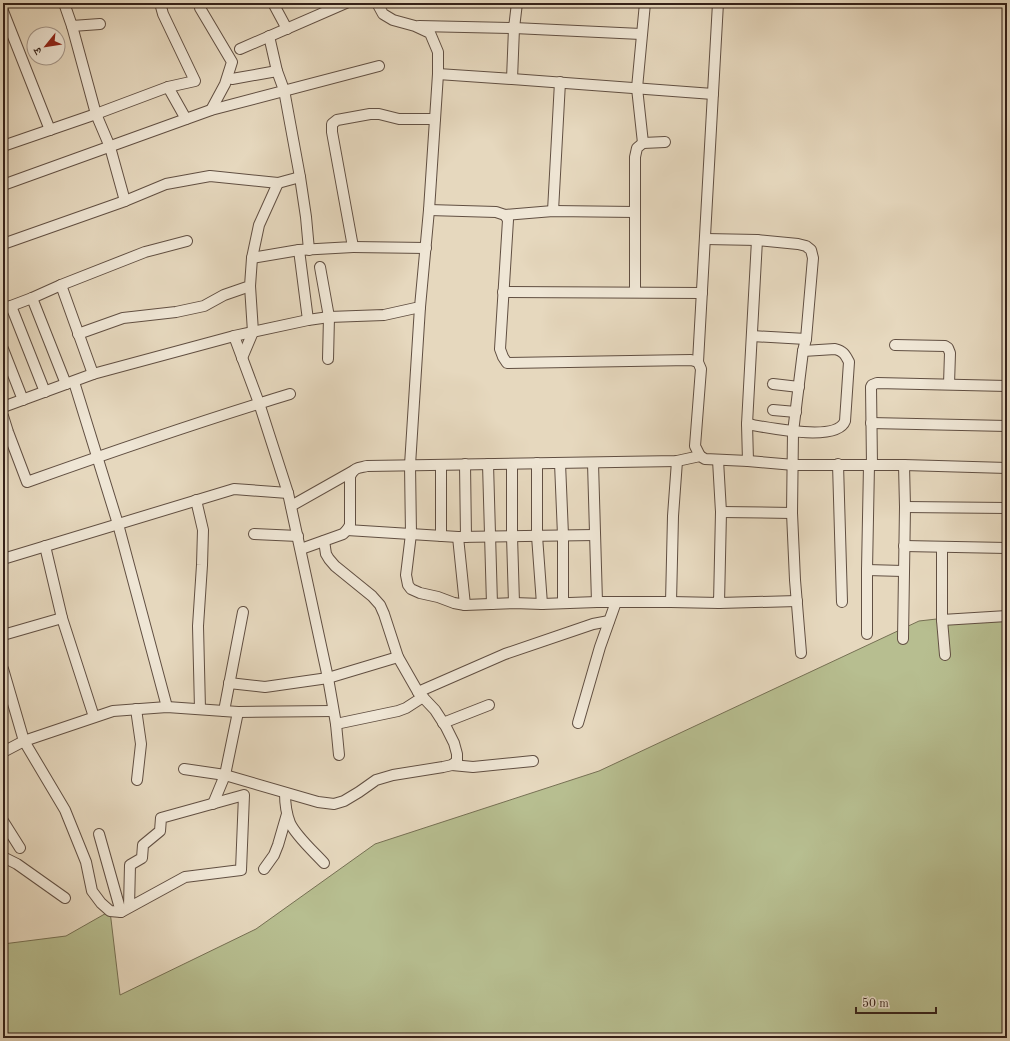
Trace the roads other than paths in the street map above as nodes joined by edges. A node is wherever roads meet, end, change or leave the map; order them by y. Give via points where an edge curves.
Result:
1 (64, 3) edge
2 (160, 3) edge
3 (201, 3) edge
4 (273, 3) edge
5 (377, 3) edge
6 (517, 3) edge
7 (645, 3) edge
8 (718, 3) edge
9 (342, 4) edge
10 (3, 12) edge
11 (100, 24) dead end
12 (72, 26) junction
13 (415, 26) junction
14 (514, 28) junction
15 (287, 29) junction
16 (3, 30) edge
17 (641, 34) junction
18 (269, 36) junction
19 (240, 49) dead end
20 (379, 66) dead end
21 (277, 71) junction
22 (438, 74) junction
23 (232, 79) dead end
24 (512, 79) junction
25 (560, 82) junction
26 (168, 87) junction
27 (637, 88) junction
28 (284, 90) junction
29 (713, 94) junction
30 (211, 110) junction
31 (96, 114) junction
32 (186, 119) junction
33 (435, 119) junction
34 (50, 130) junction
35 (665, 142) dead end
36 (643, 143) junction
37 (3, 146) edge
38 (110, 147) junction
39 (300, 177) junction
40 (278, 183) junction
41 (3, 185) edge
42 (125, 201) junction
43 (429, 210) junction
44 (553, 211) junction
45 (635, 212) junction
46 (505, 215) junction
47 (706, 239) junction
48 (757, 240) junction
49 (187, 241) dead end
50 (3, 244) edge
51 (353, 247) junction
52 (426, 248) junction
53 (304, 250) junction
54 (252, 258) junction
55 (320, 267) dead end
56 (61, 285) junction
57 (250, 286) junction
58 (503, 292) junction
59 (635, 292) junction
60 (702, 293) junction
61 (32, 298) junction
62 (420, 307) junction
63 (7, 308) edge
64 (329, 317) junction
65 (308, 320) junction
66 (253, 332) junction
67 (78, 334) junction
68 (234, 336) junction
69 (752, 336) junction
70 (806, 338) junction
71 (895, 345) dead end
72 (3, 348) edge
73 (803, 351) junction
74 (242, 358) junction
75 (328, 359) dead end
76 (698, 362) junction
77 (94, 374) junction
78 (70, 383) junction
79 (773, 384) dead end
80 (949, 384) junction
81 (1007, 386) edge
82 (799, 387) junction
83 (45, 392) junction
84 (290, 394) dead end
85 (23, 400) junction
86 (259, 403) junction
87 (3, 407) edge
88 (773, 410) dead end
89 (796, 412) junction
90 (3, 416) edge
91 (871, 422) junction
92 (747, 424) junction
93 (1007, 426) edge
94 (793, 432) junction
95 (5, 433) edge
96 (700, 456) junction
97 (98, 457) junction
98 (718, 460) junction
99 (677, 461) junction
100 (748, 461) junction
101 (537, 463) junction
102 (560, 463) junction
103 (594, 463) junction
104 (465, 464) junction
105 (488, 464) junction
106 (512, 464) junction
107 (843, 464) junction
108 (410, 465) junction
109 (440, 465) junction
110 (794, 465) junction
111 (869, 465) junction
112 (904, 465) junction
113 (1007, 468) edge
114 (353, 471) junction
115 (288, 493) junction
116 (196, 500) junction
117 (291, 506) junction
118 (905, 507) junction
119 (1007, 508) edge
120 (721, 512) junction
121 (792, 513) junction
122 (118, 524) junction
123 (347, 530) junction
124 (254, 534) dead end
125 (411, 534) junction
126 (595, 535) junction
127 (298, 536) junction
128 (441, 536) junction
129 (512, 536) junction
130 (537, 536) junction
131 (563, 536) junction
132 (462, 537) junction
133 (490, 537) junction
134 (324, 541) junction
135 (46, 546) junction
136 (904, 546) junction
137 (942, 547) junction
138 (1007, 548) edge
139 (301, 549) junction
140 (3, 559) edge
141 (867, 570) junction
142 (904, 571) junction
143 (797, 601) junction
144 (597, 602) junction
145 (616, 602) junction
146 (671, 602) junction
147 (842, 602) dead end
148 (514, 603) junction
149 (563, 603) junction
150 (720, 603) junction
151 (492, 604) junction
152 (542, 604) junction
153 (465, 605) junction
154 (243, 612) dead end
155 (1007, 616) edge
156 (62, 618) junction
157 (942, 620) junction
158 (609, 621) junction
159 (867, 634) dead end
160 (3, 635) edge
161 (902, 639) dead end
162 (801, 653) dead end
163 (945, 655) dead end
164 (398, 657) junction
165 (4, 671) edge
166 (328, 678) junction
167 (229, 683) junction
168 (420, 695) junction
169 (489, 705) dead end
170 (167, 708) junction
171 (136, 709) junction
172 (200, 709) junction
173 (224, 711) junction
174 (333, 711) junction
175 (238, 712) junction
176 (94, 717) junction
177 (443, 723) junction
178 (578, 723) dead end
179 (336, 724) junction
180 (24, 741) junction
181 (3, 752) edge
182 (339, 755) dead end
183 (533, 762) dead end
184 (452, 765) junction
185 (184, 769) dead end
186 (225, 775) junction
187 (137, 780) dead end
188 (285, 793) junction
189 (213, 804) junction
190 (287, 814) junction
191 (3, 821) edge
192 (99, 834) dead end
193 (20, 848) dead end
194 (3, 857) edge
195 (324, 863) dead end
196 (264, 869) dead end
197 (65, 898) dead end
198 (125, 909) junction

1 - 12 street
2 - 26 street via 195,80
3 - 30 street via 200,8 232,62 225,84
4 - 15 street
5 - 13 street via 383,14 393,20
6 - 14 street
7 - 17 street
8 - 29 street
9 - 15 street
10 - 16 street
10 - 34 street
11 - 12 street
12 - 31 street
13 - 14 street
13 - 22 street via 430,33 438,52
14 - 17 street
14 - 24 street
15 - 18 street
17 - 27 street
18 - 19 street
18 - 21 street
20 - 28 street
21 - 23 street
21 - 28 street
22 - 24 street
22 - 33 street
24 - 25 street
25 - 27 street
25 - 44 street
26 - 31 street
26 - 32 street
27 - 29 street
27 - 36 street
28 - 30 street
28 - 39 street
29 - 47 street
30 - 32 street
31 - 34 street
31 - 38 street
32 - 38 street
33 - 43 street
33 - 51 street via 399,119 370,114 337,120 332,124
34 - 37 street
35 - 36 street
36 - 45 street via 637,148 635,157
38 - 41 street
38 - 42 street
39 - 40 street
39 - 53 street via 306,217
40 - 42 street via 210,176 166,184
40 - 54 street via 258,225
42 - 50 street
43 - 46 street via 496,212
43 - 52 street
44 - 45 street
44 - 46 street
45 - 59 street
46 - 58 street via 508,220
47 - 48 street
47 - 60 street
48 - 69 street
48 - 70 street via 798,244 810,250 813,258
49 - 56 street via 145,252
51 - 52 street
51 - 53 street
52 - 62 street
53 - 54 street
53 - 65 street
54 - 57 street
55 - 64 street
56 - 61 street
56 - 67 street
57 - 66 street
57 - 67 street via 224,295 204,306 123,318
58 - 59 street
58 - 76 street via 500,349 507,363 691,360
59 - 60 street
60 - 76 street
61 - 63 street
61 - 78 street
62 - 64 street via 384,315
62 - 108 street
63 - 83 street
64 - 65 street
64 - 75 street
65 - 66 street
66 - 68 street
66 - 74 street
67 - 77 street
68 - 74 street
68 - 77 street
69 - 70 street
69 - 92 street
70 - 73 street
71 - 80 street via 948,348
72 - 85 street
73 - 82 street
73 - 94 street via 834,349 845,354 848,362 845,422 838,429 829,432
74 - 86 street
76 - 96 street via 701,369 695,446
77 - 78 street
78 - 83 street
78 - 97 street
79 - 82 street
80 - 81 street
80 - 91 street via 872,384
82 - 89 street
83 - 85 street
84 - 86 street
85 - 87 street
86 - 97 street
86 - 115 street
88 - 89 street
89 - 94 street
90 - 95 street
91 - 93 street
91 - 111 street
92 - 94 street
92 - 100 street
94 - 110 street
95 - 97 street via 27,482
96 - 98 street
96 - 99 street
97 - 122 street
98 - 100 street
98 - 120 street
99 - 103 street
99 - 146 street
100 - 110 street
101 - 102 street
101 - 106 street
101 - 130 street
102 - 103 street
102 - 131 street
103 - 126 street
104 - 105 street
104 - 109 street
104 - 132 street
105 - 106 street
105 - 133 street
106 - 129 street
107 - 110 street
107 - 111 street
107 - 147 street
108 - 109 street
108 - 114 street via 367,466
108 - 125 street
109 - 128 street
110 - 121 street
111 - 112 street
111 - 141 street
112 - 113 street
112 - 118 street
114 - 117 street
114 - 123 street via 350,476 350,525
115 - 116 street via 234,489
115 - 117 street
116 - 122 street
116 - 172 street via 203,530 198,626
117 - 127 street
118 - 119 street
118 - 136 street
120 - 121 street
120 - 150 street
121 - 143 street
122 - 135 street
122 - 170 street
123 - 125 street
123 - 134 street
124 - 127 street
125 - 128 street
125 - 153 street via 406,575 408,586 420,593
126 - 131 street
126 - 144 street
127 - 139 street
128 - 132 street
129 - 130 street
129 - 133 street
129 - 148 street
130 - 131 street
130 - 152 street
131 - 149 street
132 - 133 street
132 - 153 street
133 - 151 street
134 - 139 street
134 - 164 street via 329,559 380,605
135 - 140 street
135 - 156 street
136 - 137 street
136 - 142 street
137 - 138 street
137 - 157 street
139 - 166 street
141 - 142 street
141 - 159 street
142 - 161 street
143 - 150 street
143 - 162 street
144 - 145 street
144 - 149 street
145 - 146 street
145 - 158 street
146 - 150 street
148 - 151 street
148 - 152 street
149 - 152 street
151 - 153 street
154 - 167 street
155 - 157 street
156 - 160 street
156 - 176 street
157 - 163 street
158 - 168 street via 505,654
158 - 178 street
164 - 166 street
164 - 168 street
165 - 180 street
166 - 167 street via 265,687
166 - 174 street
167 - 173 street
168 - 177 street via 435,710
168 - 179 street via 406,708 398,711
169 - 177 street
170 - 171 street
170 - 172 street
171 - 176 street via 113,711
171 - 187 street via 141,744
172 - 173 street
173 - 175 street
174 - 175 street
174 - 179 street
175 - 186 street
176 - 180 street
177 - 184 street via 457,754 457,760
179 - 182 street
180 - 181 street
180 - 198 street via 65,810 86,862 92,891 110,912
183 - 184 street via 473,767
184 - 188 street via 385,777 344,801 334,804
185 - 186 street
186 - 188 street
186 - 189 street
188 - 190 street
189 - 198 street via 161,818 160,831 143,845 142,858 130,865
189 - 198 street via 244,795 241,870 185,877
190 - 195 street via 297,834
190 - 196 street via 274,855
191 - 193 street
192 - 198 street
194 - 197 street

